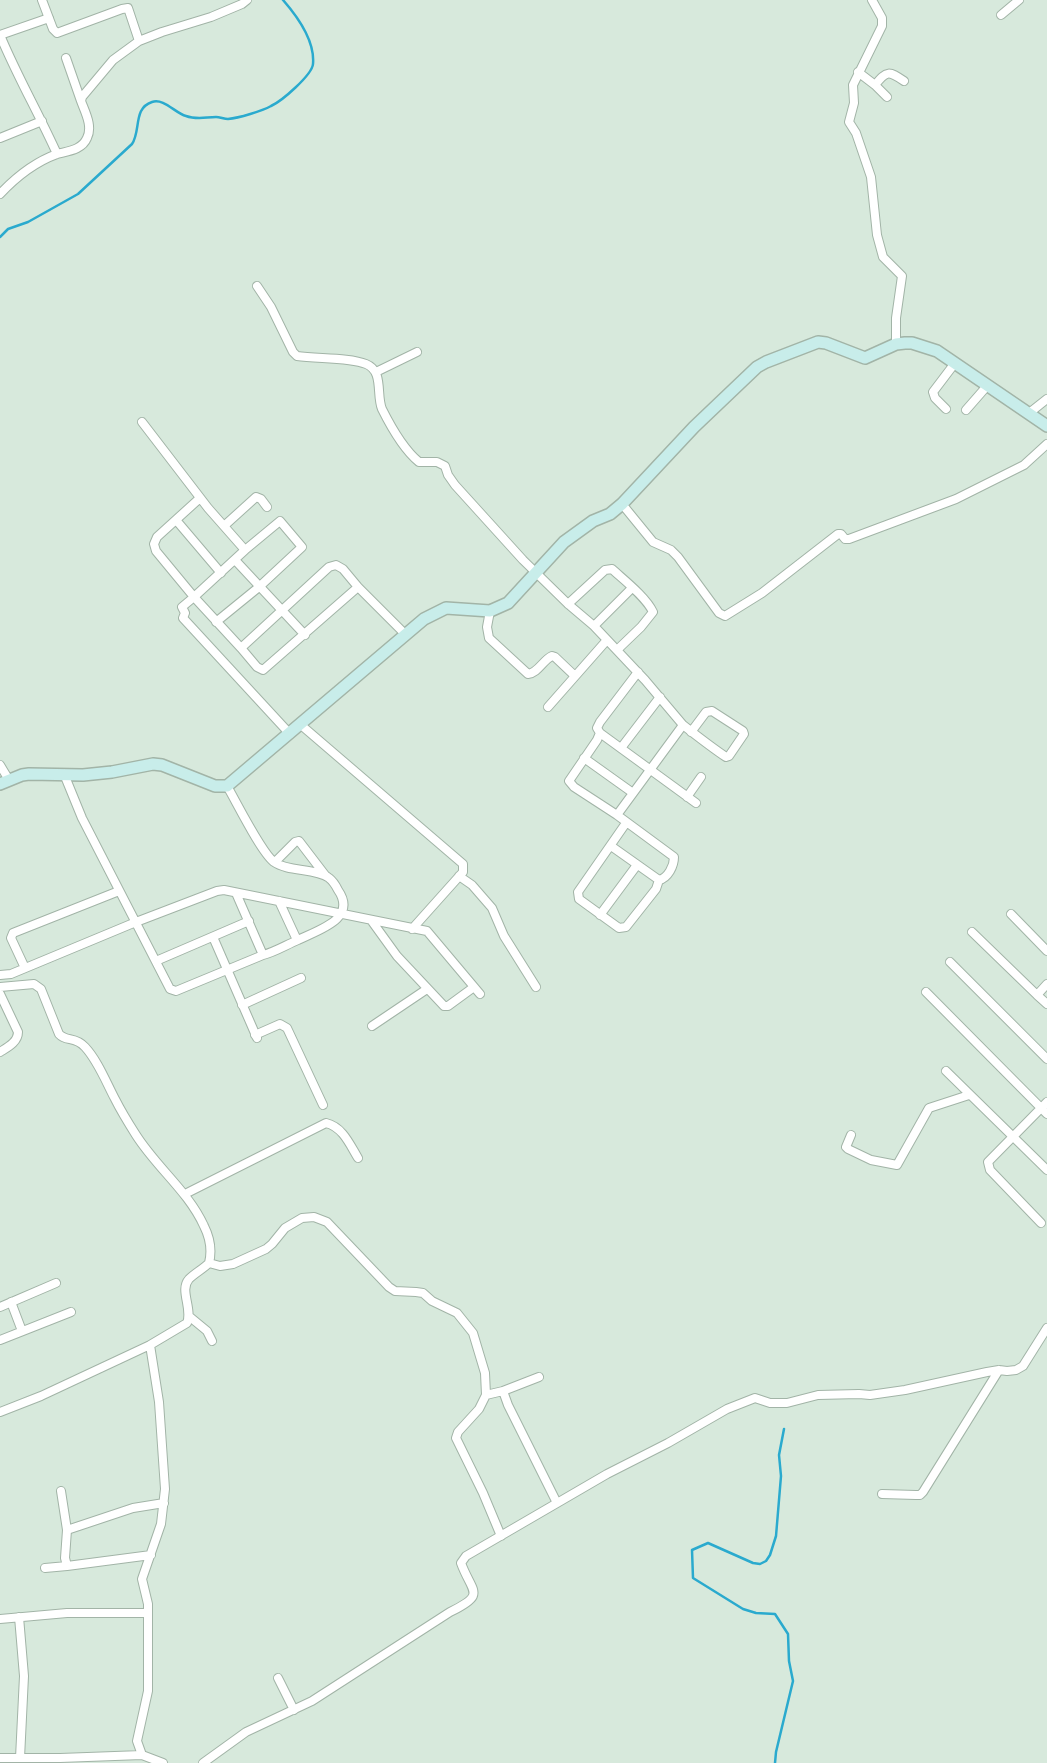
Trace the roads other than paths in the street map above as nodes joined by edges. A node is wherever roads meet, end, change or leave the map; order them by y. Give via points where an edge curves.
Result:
1 (42, 0) edge
2 (248, 0) edge
3 (872, 0) edge
4 (1019, 0) edge
5 (1001, 15) dead end
6 (49, 18) junction
7 (0, 35) edge
8 (139, 42) junction
9 (66, 58) dead end
10 (858, 72) junction
11 (904, 81) dead end
12 (876, 85) junction
13 (887, 97) dead end
14 (81, 101) junction
15 (42, 121) junction
16 (0, 138) edge
17 (57, 154) junction
18 (0, 194) edge
19 (257, 286) dead end
20 (896, 344) junction
21 (417, 352) dead end
22 (955, 363) junction
23 (376, 372) junction
24 (987, 386) junction
25 (1047, 399) edge
26 (946, 408) dead end
27 (966, 410) dead end
28 (1028, 414) junction
29 (142, 422) dead end
30 (1047, 426) edge
31 (1047, 444) edge
32 (200, 498) junction
33 (622, 504) junction
34 (267, 507) dead end
35 (176, 520) junction
36 (224, 526) junction
37 (245, 550) junction
38 (235, 560) junction
39 (535, 572) junction
40 (221, 573) junction
41 (259, 587) junction
42 (358, 587) junction
43 (632, 588) junction
44 (194, 596) junction
45 (568, 604) junction
46 (283, 610) junction
47 (490, 611) junction
48 (216, 622) junction
49 (594, 626) junction
50 (305, 634) junction
51 (405, 634) junction
52 (607, 640) junction
53 (240, 648) junction
54 (617, 650) junction
55 (638, 672) junction
56 (575, 676) junction
57 (660, 697) junction
58 (548, 707) dead end
59 (301, 724) junction
60 (682, 725) junction
61 (691, 732) junction
62 (600, 733) junction
63 (290, 734) junction
64 (621, 748) junction
65 (584, 758) junction
66 (0, 765) edge
67 (650, 770) junction
68 (64, 774) junction
69 (701, 777) dead end
70 (5, 782) edge
71 (227, 786) junction
72 (633, 793) junction
73 (687, 797) junction
74 (696, 803) dead end
75 (617, 815) junction
76 (626, 823) junction
77 (611, 846) junction
78 (275, 862) junction
79 (637, 865) junction
80 (325, 876) junction
81 (460, 876) junction
82 (659, 880) junction
83 (119, 891) junction
84 (236, 892) junction
85 (279, 901) junction
86 (340, 914) junction
87 (1011, 914) dead end
88 (600, 915) junction
89 (371, 920) junction
90 (248, 921) junction
91 (136, 922) junction
92 (412, 928) junction
93 (972, 932) dead end
94 (213, 937) junction
95 (296, 940) junction
96 (1047, 950) edge
97 (262, 955) junction
98 (156, 961) junction
99 (950, 962) dead end
100 (24, 968) junction
101 (228, 969) junction
102 (0, 975) edge
103 (301, 978) dead end
104 (1047, 984) edge
105 (0, 987) edge
106 (474, 987) junction
107 (536, 987) dead end
108 (427, 989) junction
109 (926, 992) dead end
110 (0, 994) edge
111 (480, 994) dead end
112 (1037, 995) junction
113 (1047, 1004) edge
114 (242, 1005) junction
115 (372, 1026) dead end
116 (0, 1052) edge
117 (1047, 1059) edge
118 (946, 1071) dead end
119 (969, 1094) junction
120 (323, 1105) dead end
121 (1045, 1108) edge
122 (851, 1135) dead end
123 (1013, 1136) junction
124 (358, 1158) dead end
125 (1047, 1170) edge
126 (185, 1194) junction
127 (1041, 1223) dead end
128 (209, 1264) junction
129 (56, 1283) dead end
130 (11, 1302) junction
131 (0, 1307) edge
132 (71, 1312) dead end
133 (190, 1317) junction
134 (1047, 1328) edge
135 (22, 1331) junction
136 (0, 1340) edge
137 (212, 1341) dead end
138 (150, 1345) junction
139 (999, 1370) junction
140 (539, 1377) dead end
141 (504, 1391) junction
142 (486, 1395) junction
143 (0, 1412) edge
144 (61, 1491) dead end
145 (882, 1494) dead end
146 (164, 1503) junction
147 (558, 1503) junction
148 (67, 1530) junction
149 (500, 1536) junction
150 (151, 1555) junction
151 (67, 1566) junction
152 (45, 1568) dead end
153 (148, 1612) junction
154 (19, 1617) junction
155 (0, 1619) edge
156 (278, 1678) dead end
157 (294, 1710) junction
158 (142, 1755) junction
159 (0, 1758) edge
160 (20, 1758) junction
161 (128, 1760) edge
162 (163, 1763) edge
163 (203, 1763) edge

1 - 6 street
2 - 8 street via 211,17
3 - 10 street via 882,18 882,26
4 - 5 street
6 - 7 street
6 - 8 street via 57,33 126,8
7 - 15 street
8 - 14 street via 113,60
9 - 14 street
10 - 12 street
10 - 20 street via 852,87 854,103 850,122 871,178 877,235 883,257 902,276
11 - 12 street via 888,73
12 - 13 street
14 - 17 street via 89,125 87,140 74,149
15 - 16 street
15 - 17 street
17 - 18 street via 20,175
19 - 23 street via 298,356 360,362
20 - 22 street via 912,343 928,348
20 - 33 street via 865,358 822,342 757,367 694,427
21 - 23 street
22 - 24 street
22 - 26 street via 933,392
23 - 39 street via 382,407 404,445 419,462 437,462 445,466 455,485
24 - 27 street
24 - 28 street
25 - 28 street
28 - 30 street
29 - 32 street
31 - 33 street via 1024,465 956,499 846,540 838,534 762,593 726,616 719,613 678,557 653,542
32 - 35 street
32 - 36 street
33 - 39 street via 564,542
34 - 36 street via 256,497
35 - 40 street
35 - 44 street via 157,537 154,544 156,551
36 - 37 street
37 - 38 street
37 - 41 street via 280,521 302,545
38 - 40 street
38 - 41 street
39 - 45 street
39 - 47 street via 508,603
40 - 44 street
41 - 46 street
41 - 48 street
42 - 46 street via 343,569 338,565 332,566
42 - 50 street
42 - 51 street
43 - 45 street via 608,569
43 - 49 street
43 - 54 street via 651,608 652,614
44 - 48 street
44 - 63 street via 182,607 183,617
45 - 49 street
46 - 50 street
46 - 53 street
47 - 51 street via 446,608 424,618
47 - 56 street via 489,638 528,674 552,656
48 - 53 street
49 - 52 street
50 - 53 street via 263,670
51 - 59 street
52 - 54 street
52 - 56 street
54 - 55 street
55 - 57 street
55 - 62 street via 600,722 597,728
56 - 58 street
57 - 60 street
57 - 64 street
59 - 63 street
59 - 81 street via 454,856 464,867
60 - 61 street
60 - 67 street
61 - 61 street via 728,757 744,734 712,711 706,712
62 - 64 street
62 - 65 street
63 - 71 street
64 - 67 street
65 - 72 street
65 - 75 street via 568,782
66 - 70 street
67 - 72 street
67 - 73 street
68 - 70 street via 22,774
68 - 71 street via 112,772 153,764 215,786
68 - 83 street
69 - 73 street
71 - 78 street via 260,844
72 - 75 street
73 - 74 street
75 - 76 street
76 - 77 street
76 - 82 street via 674,857 671,868
77 - 79 street
77 - 88 street via 578,894
78 - 80 street
78 - 80 street via 299,841
79 - 82 street
79 - 88 street
80 - 86 street via 343,897 345,903
81 - 92 street
81 - 107 street via 492,908 504,936
82 - 88 street via 656,889 626,927 619,928
83 - 91 street
83 - 100 street via 14,933 11,938
84 - 85 street
84 - 90 street
84 - 91 street via 217,891
85 - 86 street
85 - 95 street
86 - 89 street
86 - 95 street via 328,926
87 - 96 street
89 - 92 street
89 - 108 street
90 - 94 street
90 - 97 street
91 - 98 street
91 - 100 street
92 - 106 street via 430,933
93 - 112 street
94 - 98 street
94 - 101 street
95 - 97 street
97 - 101 street
98 - 101 street via 169,988 176,991
99 - 117 street
100 - 102 street
101 - 114 street
103 - 114 street
104 - 112 street
105 - 126 street via 34,984 41,989 59,1034 79,1041 92,1056 137,1136
106 - 108 street via 446,1006
106 - 111 street
108 - 115 street
109 - 121 street
110 - 116 street via 18,1032 10,1046
112 - 113 street
114 - 120 street via 256,1037 280,1024 287,1028
118 - 119 street
119 - 122 street via 929,1108 897,1165 872,1160 848,1149 846,1146
119 - 123 street
121 - 123 street
123 - 125 street
123 - 127 street via 989,1159 988,1167
124 - 126 street via 342,1132 326,1123
126 - 128 street via 208,1237
128 - 133 street via 186,1284
128 - 142 street via 233,1264 266,1249 285,1228 302,1218 323,1219 389,1287 395,1291 423,1294 463,1319 473,1333 485,1373
129 - 130 street
130 - 131 street
130 - 135 street
132 - 135 street
133 - 137 street via 207,1331
133 - 138 street via 184,1326
134 - 139 street via 1023,1366 1016,1370
135 - 136 street
138 - 143 street
138 - 146 street via 159,1402
139 - 145 street via 923,1492 920,1495
139 - 147 street via 870,1395 818,1395 770,1404 755,1398 747,1400
140 - 141 street
141 - 142 street
141 - 147 street
142 - 149 street via 456,1438
144 - 148 street
146 - 148 street via 133,1508
146 - 150 street
147 - 149 street
148 - 151 street
149 - 157 street via 463,1559 462,1566 474,1590 470,1601
150 - 151 street
150 - 153 street via 142,1579
151 - 152 street
153 - 154 street
153 - 158 street via 148,1691 137,1741
154 - 155 street
154 - 160 street via 24,1676
156 - 157 street
157 - 163 street via 246,1732
158 - 161 street
158 - 162 street
159 - 160 street
160 - 161 street

